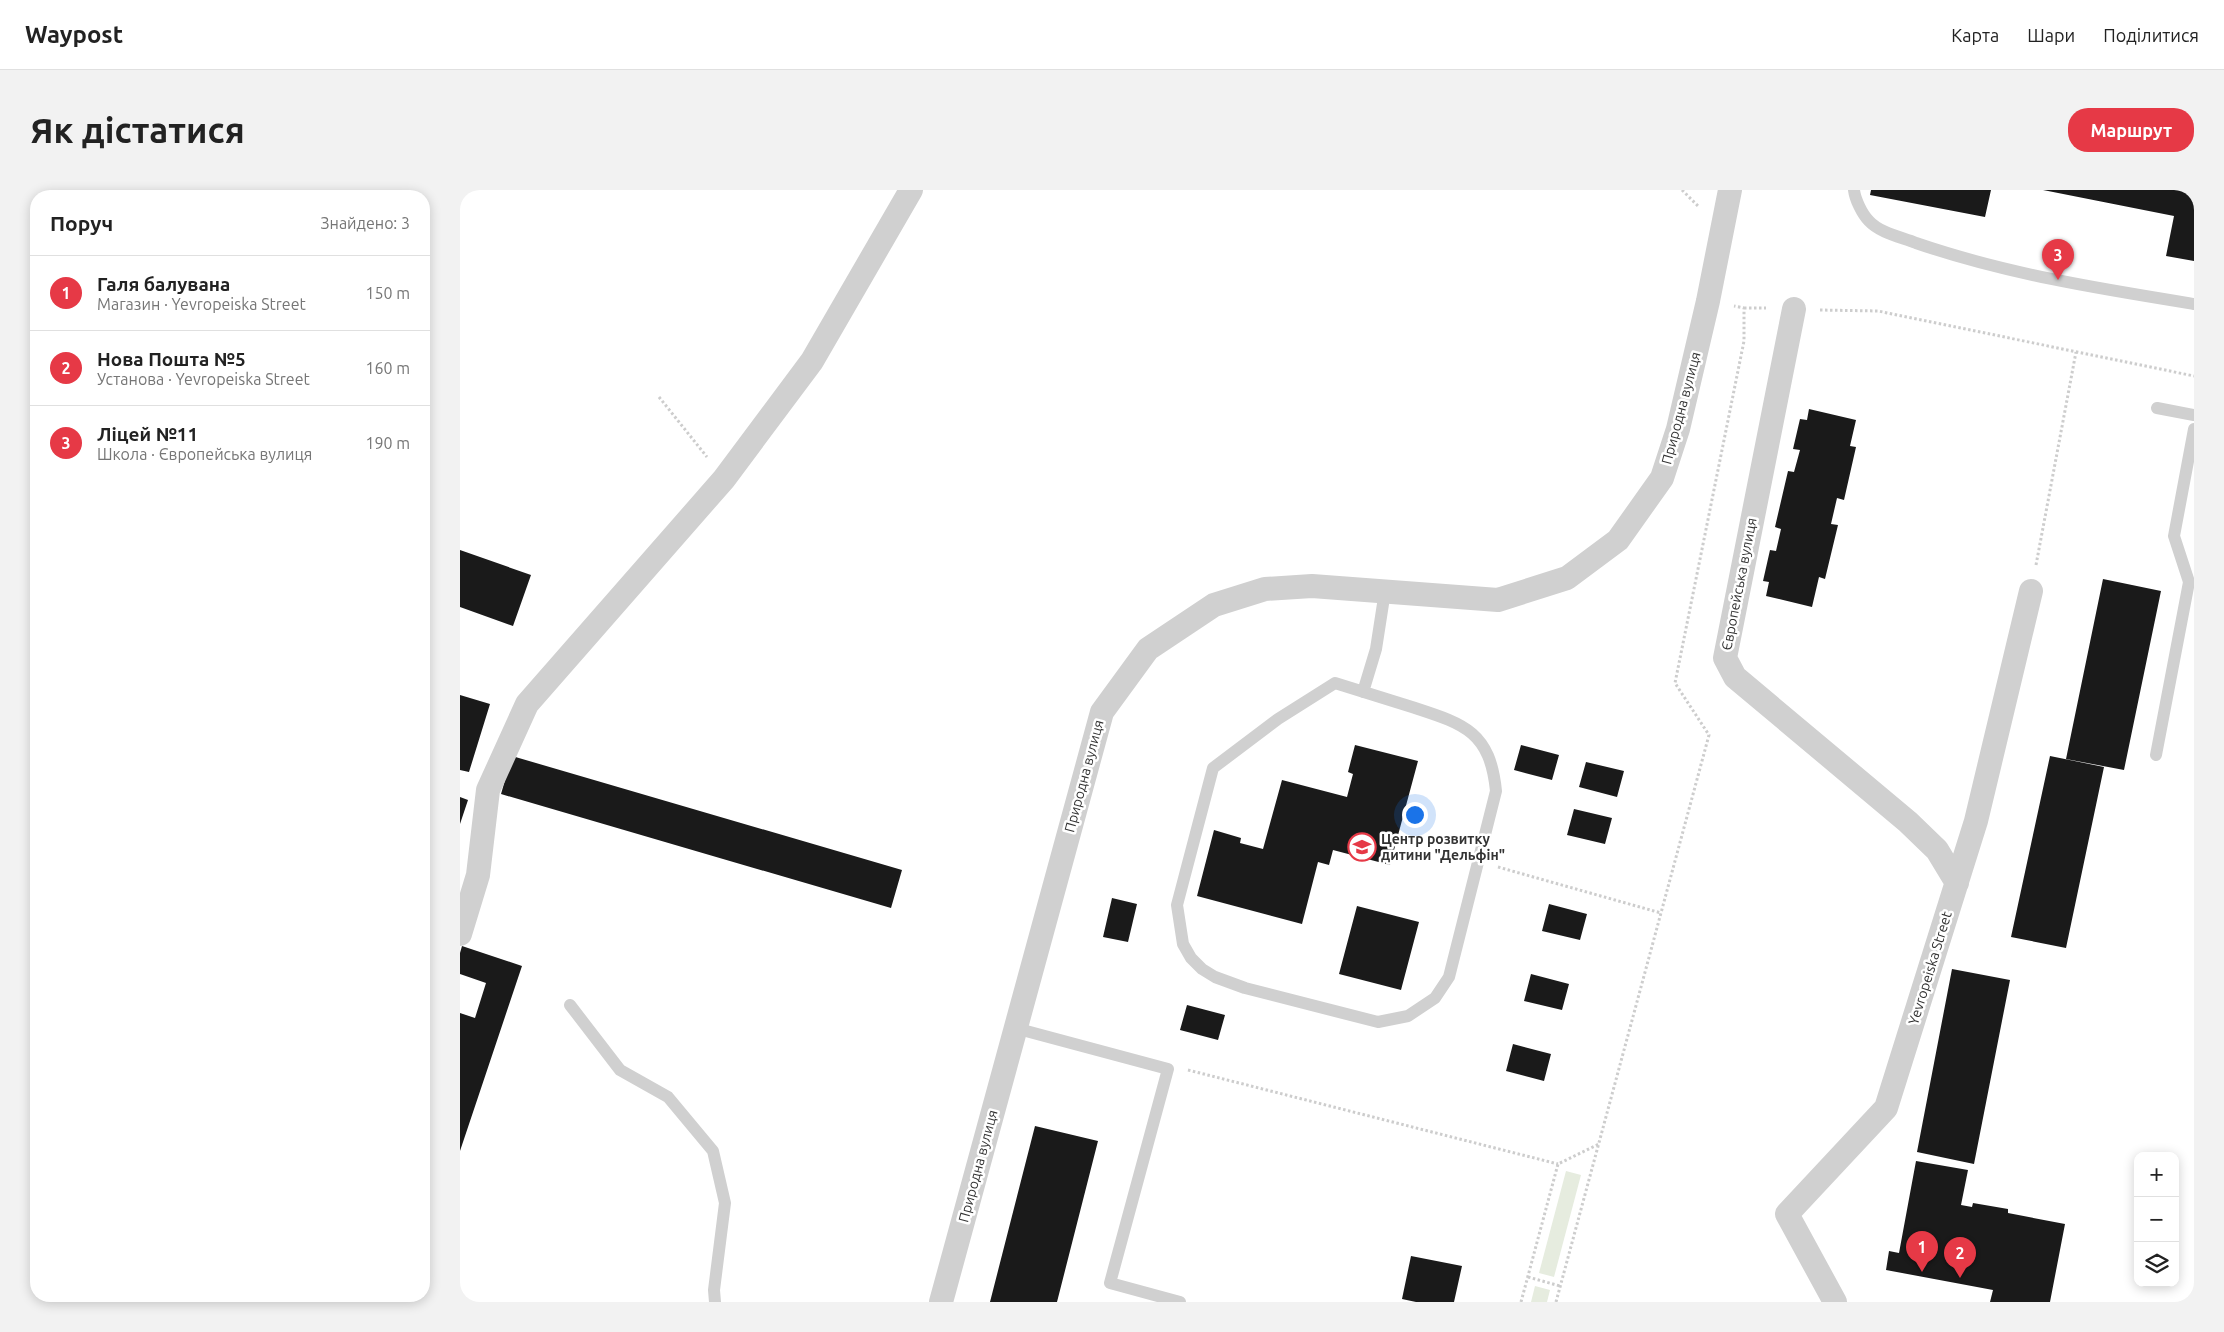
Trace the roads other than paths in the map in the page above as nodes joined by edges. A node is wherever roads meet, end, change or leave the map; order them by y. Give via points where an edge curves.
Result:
1 (911, 190) edge
2 (1730, 190) edge
3 (1854, 190) edge
4 (2194, 304) edge
5 (1794, 309) road end
6 (2157, 408) dead end
7 (2194, 416) edge
8 (2194, 429) edge
9 (2031, 590) road end
10 (1385, 591) junction
11 (1363, 692) junction
12 (2156, 755) dead end
13 (1957, 883) junction
14 (460, 934) edge
15 (570, 1005) dead end
16 (1015, 1028) junction
17 (715, 1302) edge
18 (940, 1302) edge
19 (1180, 1302) edge
20 (1836, 1302) edge

1 - 14 street via 812,361 724,479 527,704 488,790 478,875
2 - 10 street, Природна вулиця via 1678,429 1662,478 1618,540 1567,578 1498,600
3 - 4 lane via 1868,220 1884,231 1944,252 2043,278
5 - 13 street, Європейська вулиця via 1725,658 1735,678 1908,822 1937,850
6 - 7 lane
8 - 12 lane via 2174,536 2189,582
9 - 13 street, Yevropeiska Street via 1976,821
10 - 11 lane via 1376,649
10 - 16 street, Природна вулиця via 1312,586 1265,589 1214,605 1148,649 1102,712
11 - 11 lane via 1454,721 1477,738 1494,769 1496,791 1448,977 1435,998 1408,1016 1378,1022 1245,988 1215,977 1191,958 1181,938 1176,905 1213,768 1278,719 1335,683
13 - 20 street, Yevropeiska Street via 1886,1108 1788,1214
15 - 17 lane via 620,1070 668,1097 713,1150 725,1203
16 - 18 street, Природна вулиця
16 - 19 lane via 1168,1068 1110,1283

